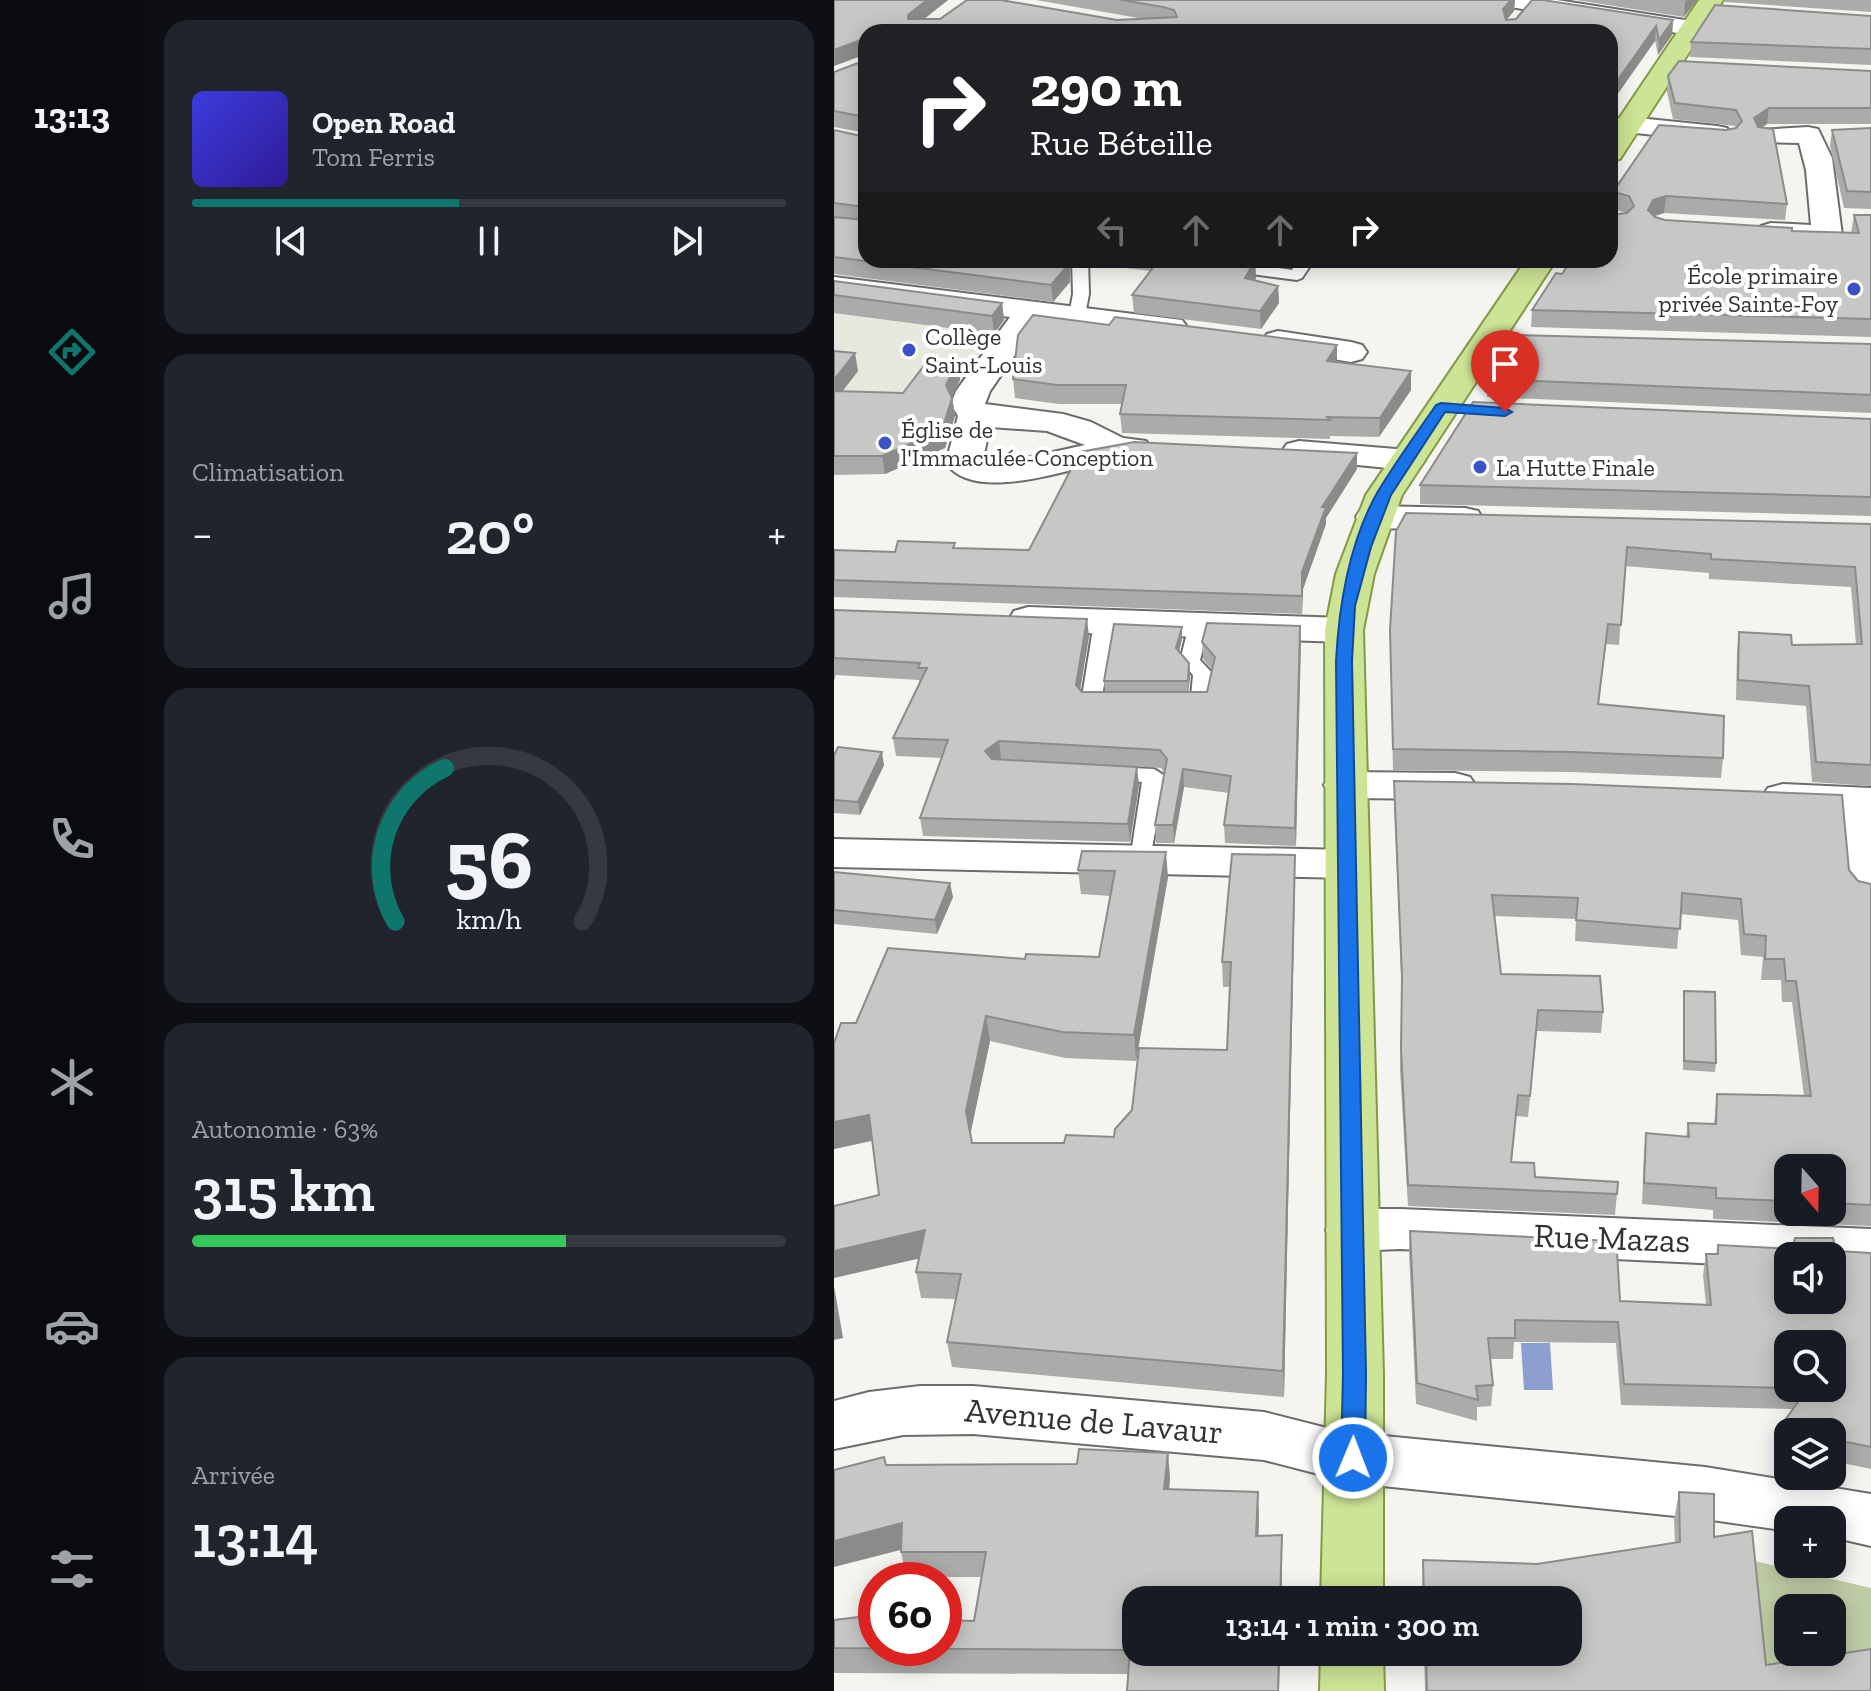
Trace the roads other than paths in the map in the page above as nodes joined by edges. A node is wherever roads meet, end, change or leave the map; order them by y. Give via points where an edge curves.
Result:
1 (1522, 5) edge
2 (1708, 13) edge
3 (1667, 67) junction
4 (1696, 68) edge
5 (1625, 115) edge
6 (1839, 134) edge
7 (1724, 135) edge
8 (1808, 135) junction
9 (1769, 136) edge
10 (1738, 230) edge
11 (1080, 268) edge
12 (1301, 268) edge
13 (1536, 268) edge
14 (1251, 269) edge
15 (834, 286) edge
16 (1031, 310) junction
17 (1077, 315) junction
18 (1204, 331) edge
19 (1250, 337) edge
20 (1488, 339) junction
21 (1523, 339) edge
22 (1351, 352) dead end
23 (974, 404) junction
24 (1113, 447) junction
25 (1159, 448) edge
26 (1265, 451) edge
27 (1408, 460) junction
28 (1374, 517) junction
29 (1499, 520) edge
30 (993, 618) edge
31 (1104, 622) junction
32 (1199, 625) junction
33 (1344, 630) junction
34 (1123, 703) edge
35 (1170, 703) edge
36 (1093, 773) edge
37 (1345, 785) junction
38 (1495, 787) edge
39 (1739, 795) edge
40 (1866, 801) edge
41 (834, 853) edge
42 (1141, 860) junction
43 (1347, 864) junction
44 (1871, 889) edge
45 (1352, 1230) junction
46 (1871, 1250) edge
47 (834, 1425) edge
48 (1353, 1458) junction
49 (1871, 1520) edge
50 (1352, 1586) edge
51 (1352, 1666) edge
52 (1352, 1691) edge

1 - 2 street
2 - 3 main road
3 - 4 street
3 - 5 main road
5 - 7 street
6 - 8 street
8 - 9 street
8 - 10 street via 1840,229
11 - 17 lane
12 - 14 lane via 1297,275
13 - 20 main road
15 - 16 street
16 - 17 street
16 - 23 street
17 - 18 street
19 - 22 street
20 - 21 street
20 - 27 main road via 1458,409
23 - 24 street via 1086,430
23 - 24 street via 964,455 970,467 1021,469
24 - 25 street
26 - 27 street
27 - 28 main road
28 - 29 street
28 - 33 main road
30 - 31 street
31 - 32 street
31 - 34 lane via 1091,703
32 - 33 street
32 - 35 lane via 1190,661 1203,674 1201,703
33 - 37 main road
36 - 42 lane via 1154,776
37 - 38 street
37 - 43 main road
39 - 40 street
40 - 44 street
41 - 42 street
42 - 43 street
43 - 45 main road
45 - 46 street, Rue Mazas
45 - 48 main road
47 - 48 street, Avenue de Lavaur via 925,1408 973,1410 1264,1436
48 - 49 street, Avenue de Lavaur via 1705,1493
48 - 50 main road
51 - 52 main road

